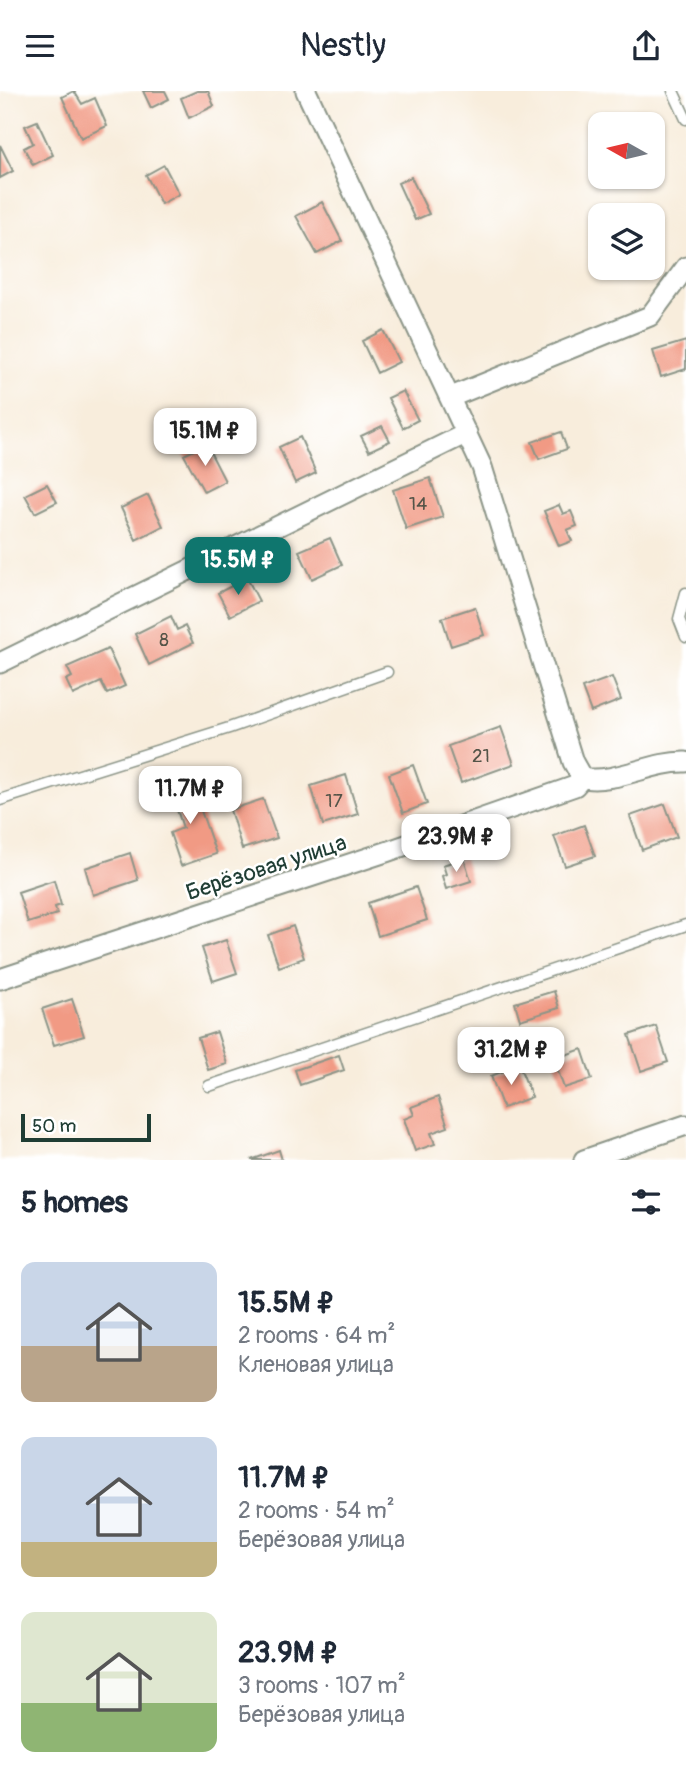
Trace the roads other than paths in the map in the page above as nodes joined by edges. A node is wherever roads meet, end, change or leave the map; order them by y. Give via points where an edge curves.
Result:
1 (306, 91) edge
2 (673, 91) edge
3 (686, 119) edge
4 (686, 267) edge
5 (451, 397) junction
6 (467, 433) junction
7 (686, 593) edge
8 (686, 637) edge
9 (0, 663) edge
10 (387, 672) dead end
11 (686, 762) edge
12 (582, 778) junction
13 (0, 800) edge
14 (686, 925) edge
15 (0, 979) edge
16 (209, 1086) dead end
17 (686, 1125) edge
18 (584, 1160) edge

1 - 5 street
2 - 3 lane
4 - 5 street via 650,316
5 - 6 street
6 - 9 street
6 - 12 street
7 - 8 lane via 679,619
10 - 13 lane via 229,728
11 - 12 street via 667,761 597,781
12 - 15 street, Берёзовая улица via 575,786 386,852
14 - 16 lane
17 - 18 street

